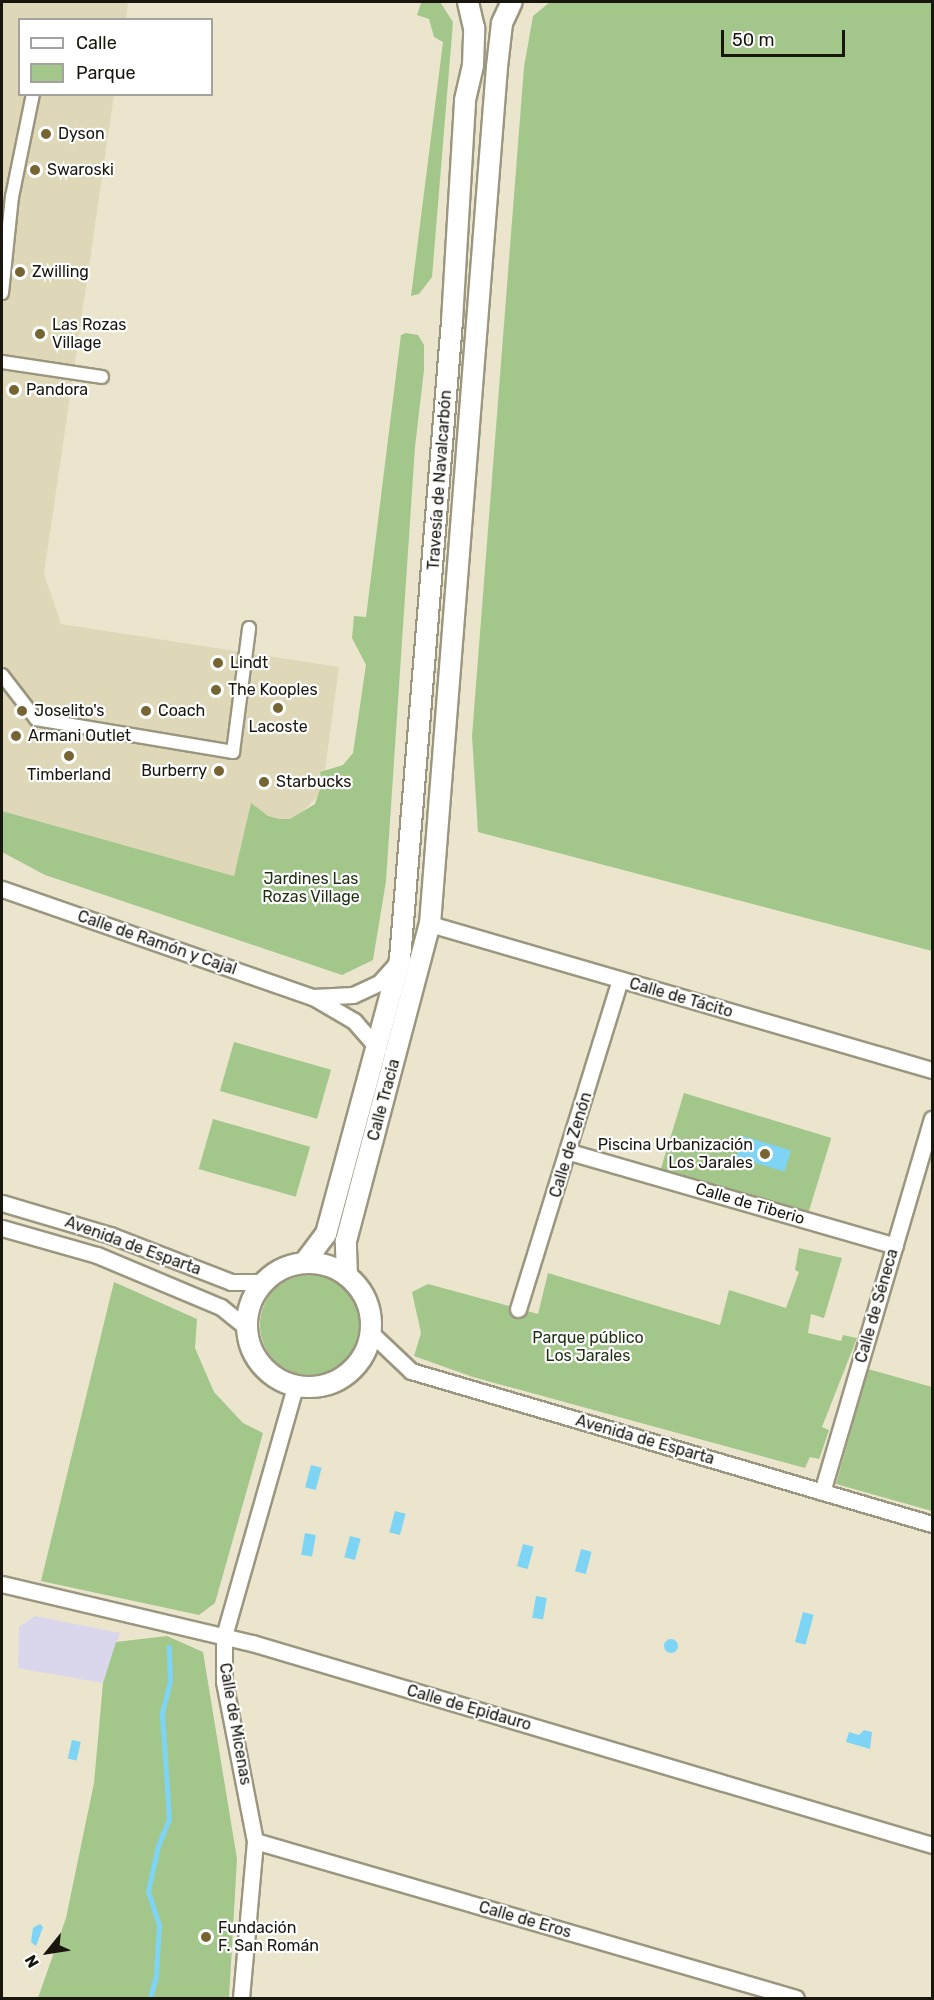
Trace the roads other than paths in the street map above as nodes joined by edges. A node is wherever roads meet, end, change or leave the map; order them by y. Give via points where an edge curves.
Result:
1 (468, 2) edge
2 (512, 2) edge
3 (33, 96) edge
4 (2, 293) edge
5 (2, 362) edge
6 (102, 377) dead end
7 (249, 628) dead end
8 (2, 675) edge
9 (2, 889) edge
10 (430, 924) junction
11 (400, 959) junction
12 (620, 980) junction
13 (314, 997) junction
14 (378, 1049) junction
15 (933, 1070) edge
16 (933, 1119) edge
17 (570, 1152) junction
18 (2, 1203) edge
19 (2, 1228) edge
20 (895, 1246) junction
21 (304, 1263) junction
22 (347, 1276) junction
23 (265, 1282) junction
24 (518, 1309) dead end
25 (247, 1328) junction
26 (371, 1333) junction
27 (295, 1386) junction
28 (822, 1492) junction
29 (933, 1524) edge
30 (2, 1584) edge
31 (224, 1636) junction
32 (255, 1841) junction
33 (933, 1845) edge
34 (241, 1998) edge
35 (796, 1998) edge

1 - 11 street, Travesía de Navalcarbón via 474,28 473,65 465,100 452,321
2 - 10 street, Travesía de Navalcarbón via 502,23 497,67
3 - 4 street via 12,197
5 - 6 street
7 - 8 street via 232,752 36,719
9 - 13 street, Calle de Ramón y Cajal
10 - 12 street, Calle de Tácito
10 - 22 street, Calle Tracia via 346,1241
11 - 13 street, Calle de Ramón y Cajal via 379,983 353,995
11 - 14 street, Calle Tracia
12 - 15 street, Calle de Tácito
12 - 17 street, Calle de Zenón
13 - 14 street, Calle de Ramón y Cajal via 354,1021
14 - 21 street, Calle Tracia via 326,1234
16 - 20 street, Calle de Séneca
17 - 20 street, Calle de Tiberio
17 - 24 street, Calle de Zenón
18 - 23 street, Avenida de Esparta via 110,1235 231,1282
19 - 25 street, Avenida de Esparta via 107,1259 221,1307
20 - 28 street, Calle de Séneca
21 - 22 street via 327,1266
21 - 23 street via 283,1269
22 - 26 street via 366,1301
23 - 25 street via 252,1303
25 - 27 street via 261,1365
26 - 27 street via 358,1365 345,1377 312,1388
26 - 28 street, Avenida de Esparta via 411,1371
27 - 31 street, Calle de Micenas
28 - 29 street, Avenida de Esparta
30 - 31 street, Calle de Epidauro
31 - 32 street, Calle de Micenas via 224,1681
31 - 33 street, Calle de Epidauro
32 - 34 street, Calle de Micenas
32 - 35 street, Calle de Eros

